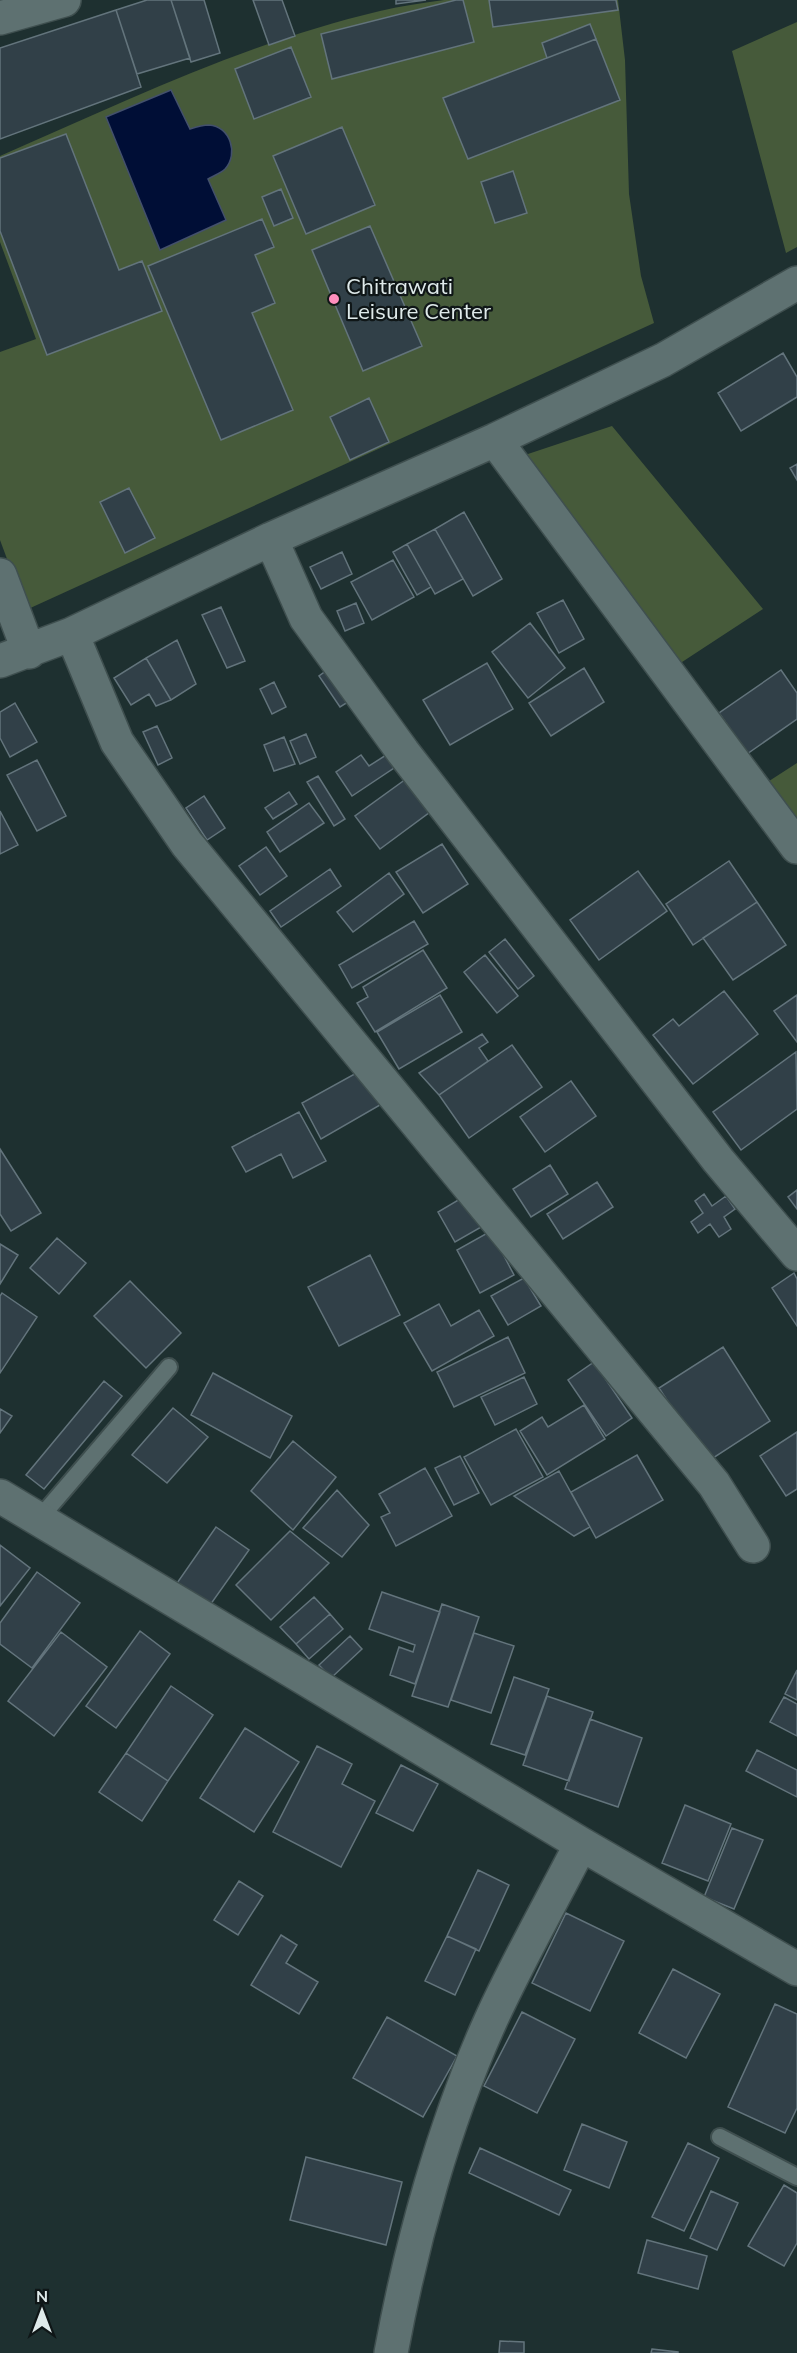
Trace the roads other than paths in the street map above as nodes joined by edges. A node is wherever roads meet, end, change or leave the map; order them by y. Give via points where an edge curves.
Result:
1 (64, 0) edge
2 (0, 18) edge
3 (797, 283) edge
4 (495, 440) junction
5 (272, 539) junction
6 (0, 575) edge
7 (72, 634) junction
8 (14, 656) edge
9 (797, 847) edge
10 (797, 1254) edge
11 (169, 1367) dead end
12 (0, 1496) edge
13 (39, 1519) junction
14 (753, 1546) dead end
15 (581, 1844) junction
16 (793, 1957) edge
17 (720, 2137) dead end
18 (797, 2177) edge
19 (391, 2353) edge

1 - 2 street
3 - 4 street via 663,360
4 - 5 street
4 - 9 street
5 - 7 street
5 - 10 street via 306,618 403,752 718,1160
6 - 8 street
7 - 8 street
7 - 14 street via 117,742 187,844 714,1484
11 - 13 lane
12 - 13 street
13 - 15 street
15 - 16 street
15 - 19 street via 490,2023 462,2095 434,2175
17 - 18 lane

